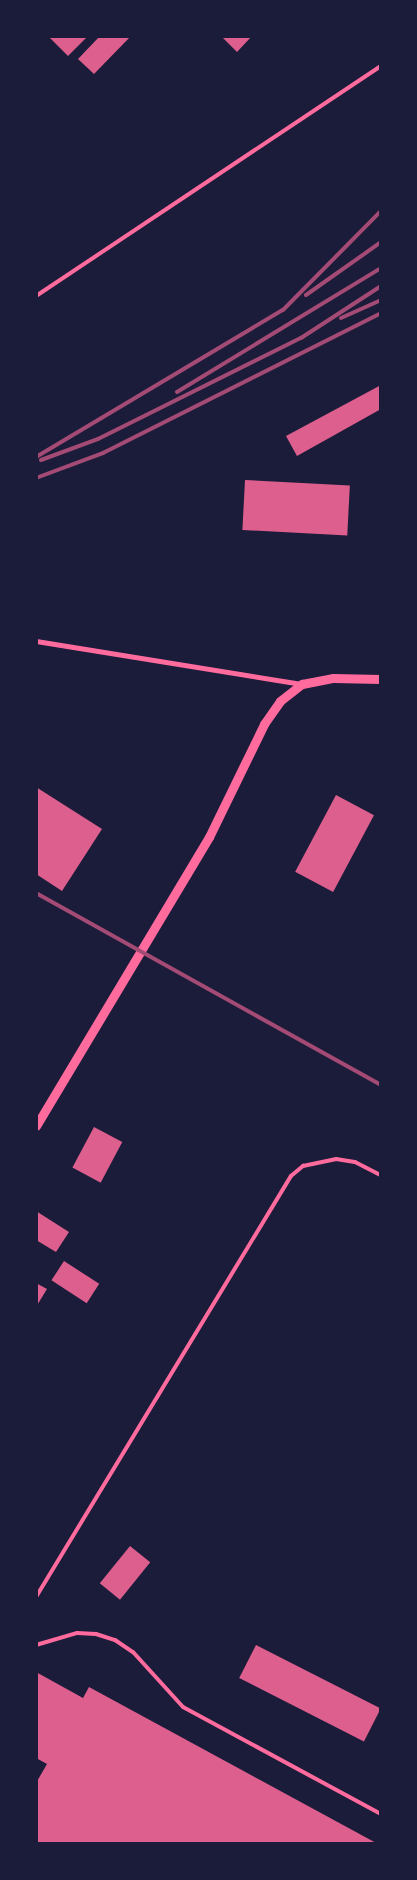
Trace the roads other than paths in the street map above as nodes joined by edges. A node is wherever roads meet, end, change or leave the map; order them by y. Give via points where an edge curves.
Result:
1 (381, 66) edge
2 (36, 296) edge
3 (36, 641) edge
4 (381, 678) edge
5 (302, 684) junction
6 (36, 1126) edge
7 (381, 1175) edge
8 (36, 1596) edge
9 (36, 1645) edge
10 (381, 1814) edge

1 - 2 lane
3 - 5 street
4 - 5 street via 333,678
5 - 6 street via 280,701 264,724 209,837
7 - 8 lane via 355,1162 336,1159 303,1166 291,1176
9 - 10 lane via 77,1633 115,1640 138,1658 183,1707

